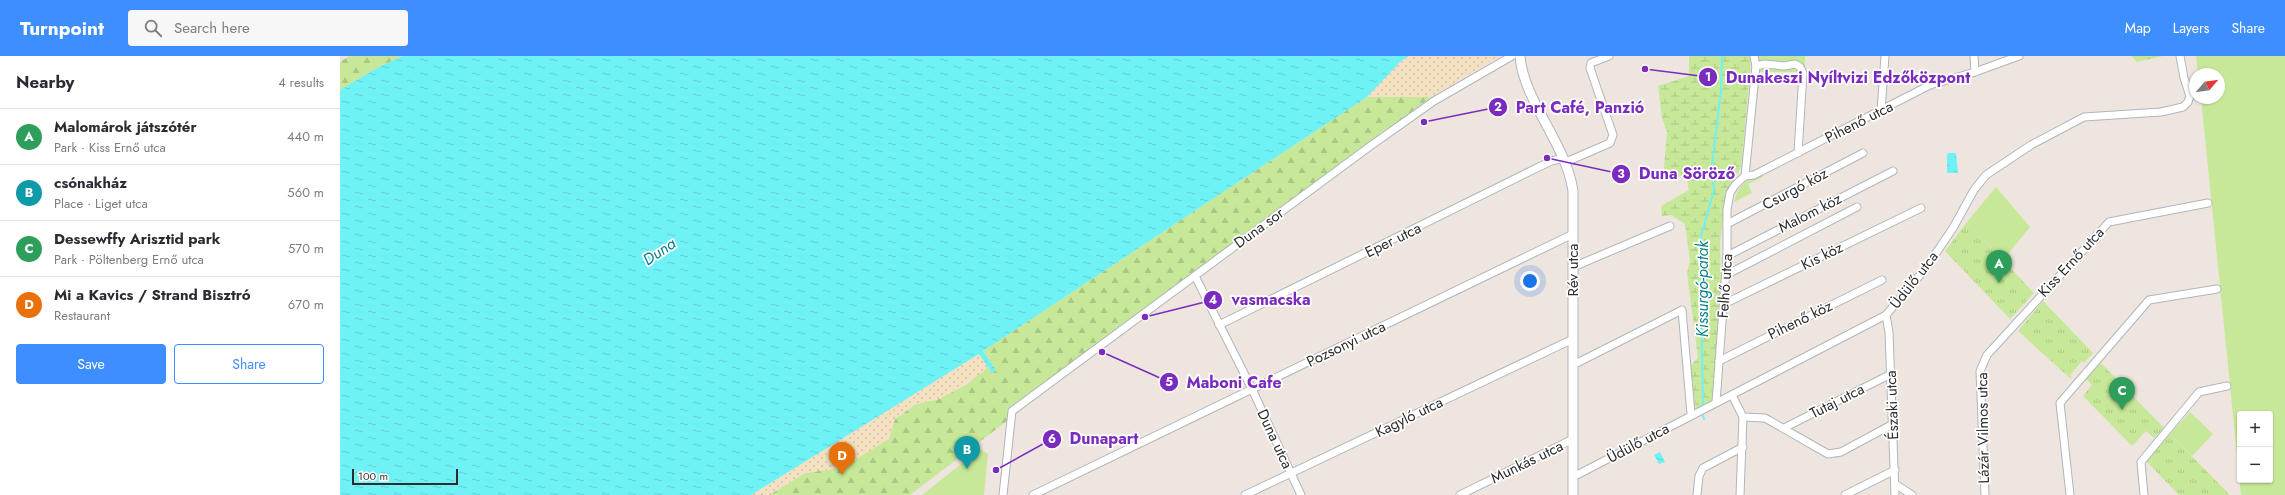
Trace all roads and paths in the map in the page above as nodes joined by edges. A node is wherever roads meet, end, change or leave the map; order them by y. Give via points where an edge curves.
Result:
1 (1512, 56) edge
2 (1520, 56) edge
3 (1609, 56) edge
4 (1754, 56) edge
5 (1885, 56) edge
6 (1974, 56) edge
7 (2019, 56) edge
8 (2180, 56) edge
9 (1756, 66) junction
10 (1975, 72) junction
11 (1881, 111) junction
12 (1798, 153) junction
13 (1863, 154) dead end
14 (1566, 162) junction
15 (1893, 171) dead end
16 (1745, 176) junction
17 (2208, 203) dead end
18 (1857, 207) dead end
19 (1921, 208) dead end
20 (1727, 224) junction
21 (1670, 226) dead end
22 (1573, 234) junction
23 (1727, 256) junction
24 (1573, 267) junction
25 (1726, 275) junction
26 (1195, 276) junction
27 (1882, 280) dead end
28 (2218, 289) dead end
29 (1724, 304) junction
30 (1886, 315) junction
31 (2014, 324) joint
32 (1219, 325) junction
33 (1573, 339) junction
34 (1719, 361) junction
35 (1573, 365) junction
36 (1891, 374) junction
37 (2227, 386) dead end
38 (1252, 389) junction
39 (1732, 395) junction
40 (1716, 402) junction
41 (1691, 414) junction
42 (1743, 417) junction
43 (1893, 424) junction
44 (1784, 428) junction
45 (1573, 440) junction
46 (1743, 447) junction
47 (1895, 470) junction
48 (1292, 473) junction
49 (1573, 477) junction
50 (1895, 484) junction
51 (1003, 495) edge
52 (1033, 495) edge
53 (1245, 495) edge
54 (1302, 495) edge
55 (1460, 495) edge
56 (1573, 495) edge
57 (1697, 495) edge
58 (1740, 495) edge
59 (1845, 495) edge
60 (1896, 495) edge
61 (1912, 495) edge
62 (1985, 495) edge
63 (2070, 495) edge
64 (2144, 495) edge

1 - 26 street, Duna sor via 1434,101
2 - 14 street, Rév utca via 1524,78
3 - 14 street via 1595,60 1590,68 1614,135 1613,140
4 - 9 street
5 - 11 street
6 - 10 street
7 - 10 street, Pihenő utca
8 - 30 street, Üdülő utca via 2190,96 2183,107 2161,112 2084,118 2031,145 1986,175 1926,268
9 - 12 street via 1795,64 1803,73
9 - 16 street
10 - 11 street, Pihenő utca via 1930,85
11 - 12 street, Pihenő utca
12 - 16 street, Pihenő utca via 1754,175
13 - 20 street, Csurgó köz
14 - 22 street, Rév utca via 1573,191
14 - 32 street, Eper utca via 1560,159 1544,164
15 - 23 street, Malom köz
16 - 20 street, Felhő utca via 1730,193
17 - 31 street, Kiss Ernő utca via 2109,222
18 - 25 street
19 - 29 street, Kis köz
20 - 23 street, Felhő utca
21 - 24 street
22 - 24 street, Rév utca
22 - 38 street, Pozsonyi utca
23 - 25 street, Felhő utca
24 - 33 street, Rév utca
25 - 29 street, Felhő utca
26 - 32 street, Duna utca
26 - 51 street, Duna sor via 1012,411
27 - 34 street, Pihenő köz
28 - 63 street via 2149,300 2060,403
29 - 34 street, Felhő utca
30 - 36 street, Északi utca
30 - 39 street, Üdülő utca
31 - 62 street, Lázár Vilmos utca via 1987,355 1980,371
32 - 38 street, Duna utca
33 - 35 street, Rév utca
33 - 48 street, Kagyló utca
34 - 40 street, Felhő utca
35 - 41 street via 1682,310
35 - 45 street, Rév utca
36 - 43 street, Északi utca
36 - 44 street, Tutaj utca
37 - 64 street via 2199,392 2141,462
38 - 48 street, Duna utca
38 - 52 street, Pozsonyi utca
39 - 40 street, Üdülő utca
39 - 42 street
40 - 41 street, Üdülő utca
41 - 49 street, Üdülő utca
42 - 44 street via 1765,418
42 - 46 street
43 - 44 street via 1840,452 1828,454
43 - 47 street, Északi utca
45 - 49 street, Rév utca
45 - 55 street, Munkás utca
46 - 57 street via 1703,468 1699,476
46 - 58 street
47 - 50 street, Északi utca
47 - 59 street
48 - 53 street, Kagyló utca
48 - 54 street, Duna utca
49 - 56 street, Rév utca
50 - 60 street, Északi utca
50 - 61 street

